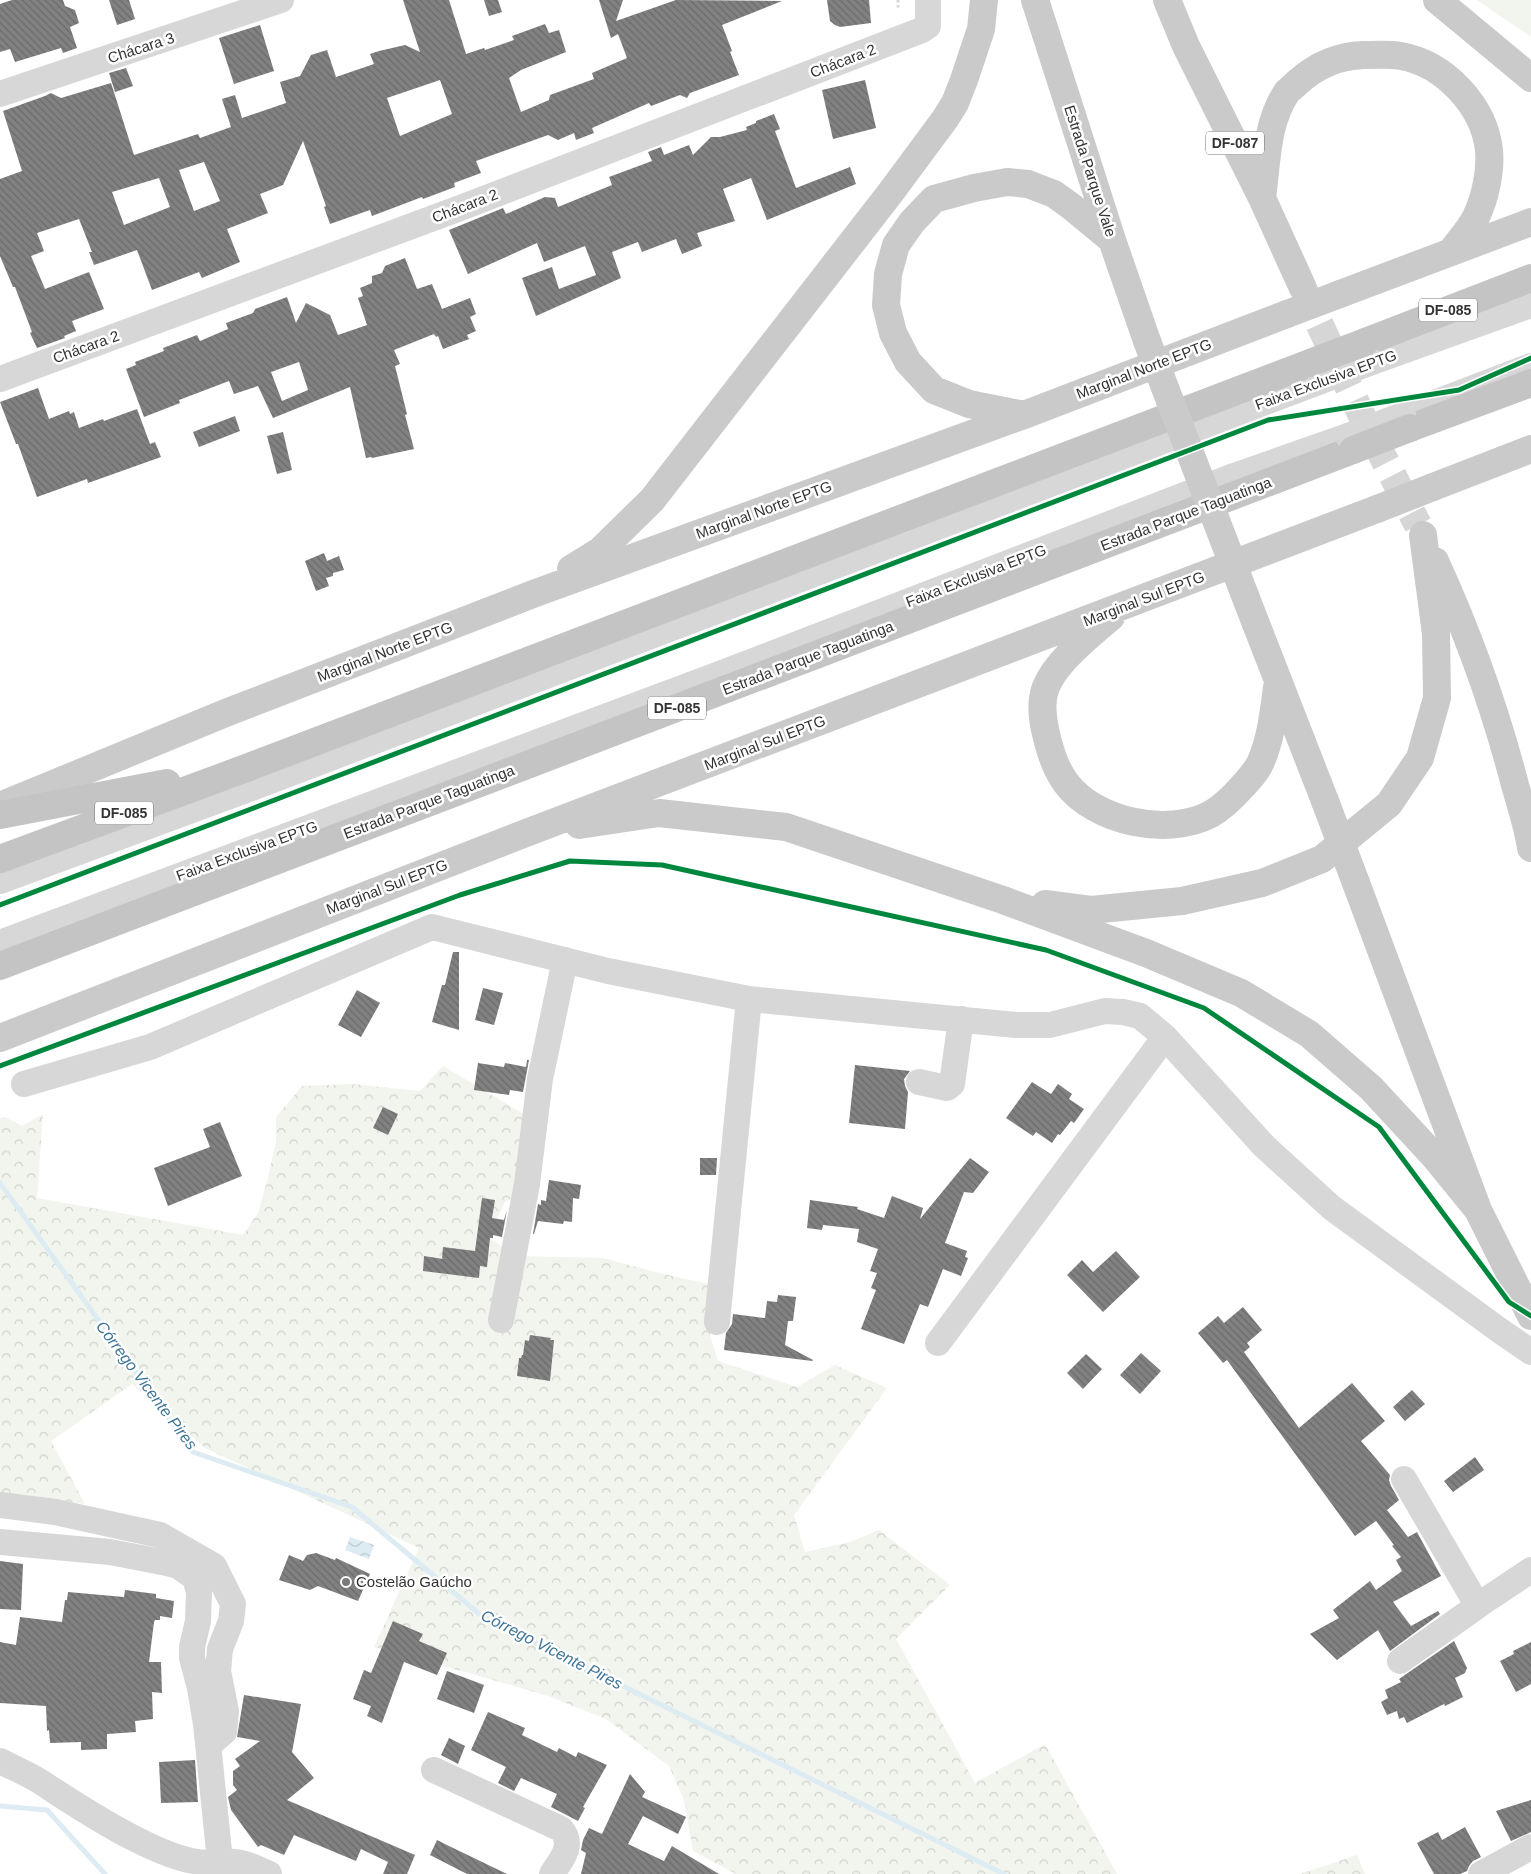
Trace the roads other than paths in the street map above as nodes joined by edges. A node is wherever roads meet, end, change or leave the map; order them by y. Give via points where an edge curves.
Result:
1 (281, 0) edge
2 (928, 0) edge
3 (984, 0) edge
4 (1035, 0) edge
5 (1167, 0) edge
6 (1437, 0) edge
7 (1531, 78) edge
8 (0, 94) edge
9 (1262, 198) junction
10 (1531, 222) edge
11 (1112, 240) junction
12 (1452, 251) junction
13 (1531, 278) edge
14 (1302, 286) tunnel mouth
15 (1531, 305) edge
16 (1368, 352) junction
17 (1531, 366) edge
18 (1315, 372) junction
19 (0, 379) edge
20 (1531, 383) edge
21 (1024, 415) junction
22 (1407, 422) junction
23 (1351, 443) junction
24 (1531, 449) edge
25 (533, 594) junction
26 (1121, 608) junction
27 (1278, 681) junction
28 (249, 767) junction
29 (0, 806) edge
30 (0, 815) edge
31 (526, 833) junction
32 (1531, 848) edge
33 (0, 859) edge
34 (0, 881) edge
35 (1003, 900) junction
36 (0, 943) edge
37 (565, 960) junction
38 (0, 966) edge
39 (749, 999) junction
40 (961, 1019) junction
41 (0, 1038) edge
42 (1165, 1038) junction
43 (919, 1082) dead end
44 (24, 1084) dead end
45 (1478, 1210) junction
46 (1531, 1316) edge
47 (501, 1320) dead end
48 (717, 1322) dead end
49 (938, 1343) dead end
50 (1531, 1352) edge
51 (1404, 1479) dead end
52 (0, 1504) edge
53 (0, 1542) edge
54 (1531, 1570) edge
55 (1486, 1600) junction
56 (1400, 1661) dead end
57 (209, 1745) junction
58 (0, 1761) edge
59 (434, 1770) dead end
60 (1531, 1847) edge
61 (220, 1861) junction
62 (269, 1874) edge
63 (552, 1874) edge
64 (1481, 1874) edge

1 - 8 street, Chácara 3
2 - 19 street, Chácara 2 via 928,26 922,30 473,203
3 - 25 main road via 981,30 955,103 891,192 652,500 600,551
4 - 11 main road, Estrada Parque Vale
5 - 9 main road, DF-087 via 1186,46
6 - 7 main road
9 - 12 main road via 1272,124 1288,92 1311,71 1331,60 1352,56 1401,56 1429,66 1458,87 1475,111 1489,150 1485,191 1476,218
9 - 14 main road, DF-087
10 - 12 main road, Marginal Norte EPTG
11 - 21 main road via 1054,194 1028,184 1007,182 934,199 896,245 888,274 886,305 893,333 908,362 934,390 969,404
11 - 27 main road, Estrada Parque Vale, bridge
12 - 21 main road, Marginal Norte EPTG, bridge
13 - 16 highway, DF-085
15 - 16 street, Faixa Exclusiva EPTG
16 - 18 highway, DF-085, bridge
17 - 22 street
18 - 28 highway, DF-085
18 - 34 street, Faixa Exclusiva EPTG via 266,782
20 - 22 highway, Estrada Parque Taguatinga / DF-085
21 - 25 main road, Marginal Norte EPTG
22 - 23 highway, Estrada Parque Taguatinga / DF-085, bridge
23 - 36 street, Faixa Exclusiva EPTG via 1234,476 727,672
23 - 38 highway, Estrada Parque Taguatinga / DF-085
24 - 26 main road, Marginal Sul EPTG, bridge
25 - 29 main road, Marginal Norte EPTG via 228,712
26 - 27 main road via 1054,672 1044,692 1042,708 1052,760 1066,784 1091,806 1124,821 1157,825 1190,821 1211,814 1232,798 1262,759
26 - 31 main road, Marginal Sul EPTG
27 - 45 main road, Estrada Parque Vale, bridge
28 - 30 highway
28 - 33 highway, DF-085
31 - 35 main road via 659,813 786,827
31 - 41 main road, Marginal Sul EPTG
32 - 35 main road via 1510,766 1476,660 1421,530 1436,634 1437,698 1420,758 1389,804 1322,859 1262,883 1182,901 1091,910
35 - 45 main road via 1146,953 1241,993 1309,1034 1371,1088 1434,1156
37 - 39 street
37 - 44 street via 432,927 150,1047
37 - 47 street via 540,1080 527,1184
39 - 40 street
39 - 48 street
40 - 42 street via 1050,1025 1105,1012 1123,1012 1140,1016
40 - 43 street via 952,1084 946,1088
42 - 49 street
42 - 50 street via 1264,1146 1332,1208
45 - 46 main road
51 - 55 street via 1472,1596
52 - 57 street via 55,1512 160,1535 214,1566 234,1604 220,1649 218,1671 226,1711 224,1732
53 - 57 street via 110,1552 148,1559 178,1566 195,1578 199,1592 198,1621 192,1658
54 - 55 street
55 - 56 street
57 - 61 street
58 - 61 street via 46,1785 90,1817 164,1859 200,1867
59 - 63 street via 562,1830 566,1834 567,1848
60 - 64 street
61 - 62 street via 238,1861

